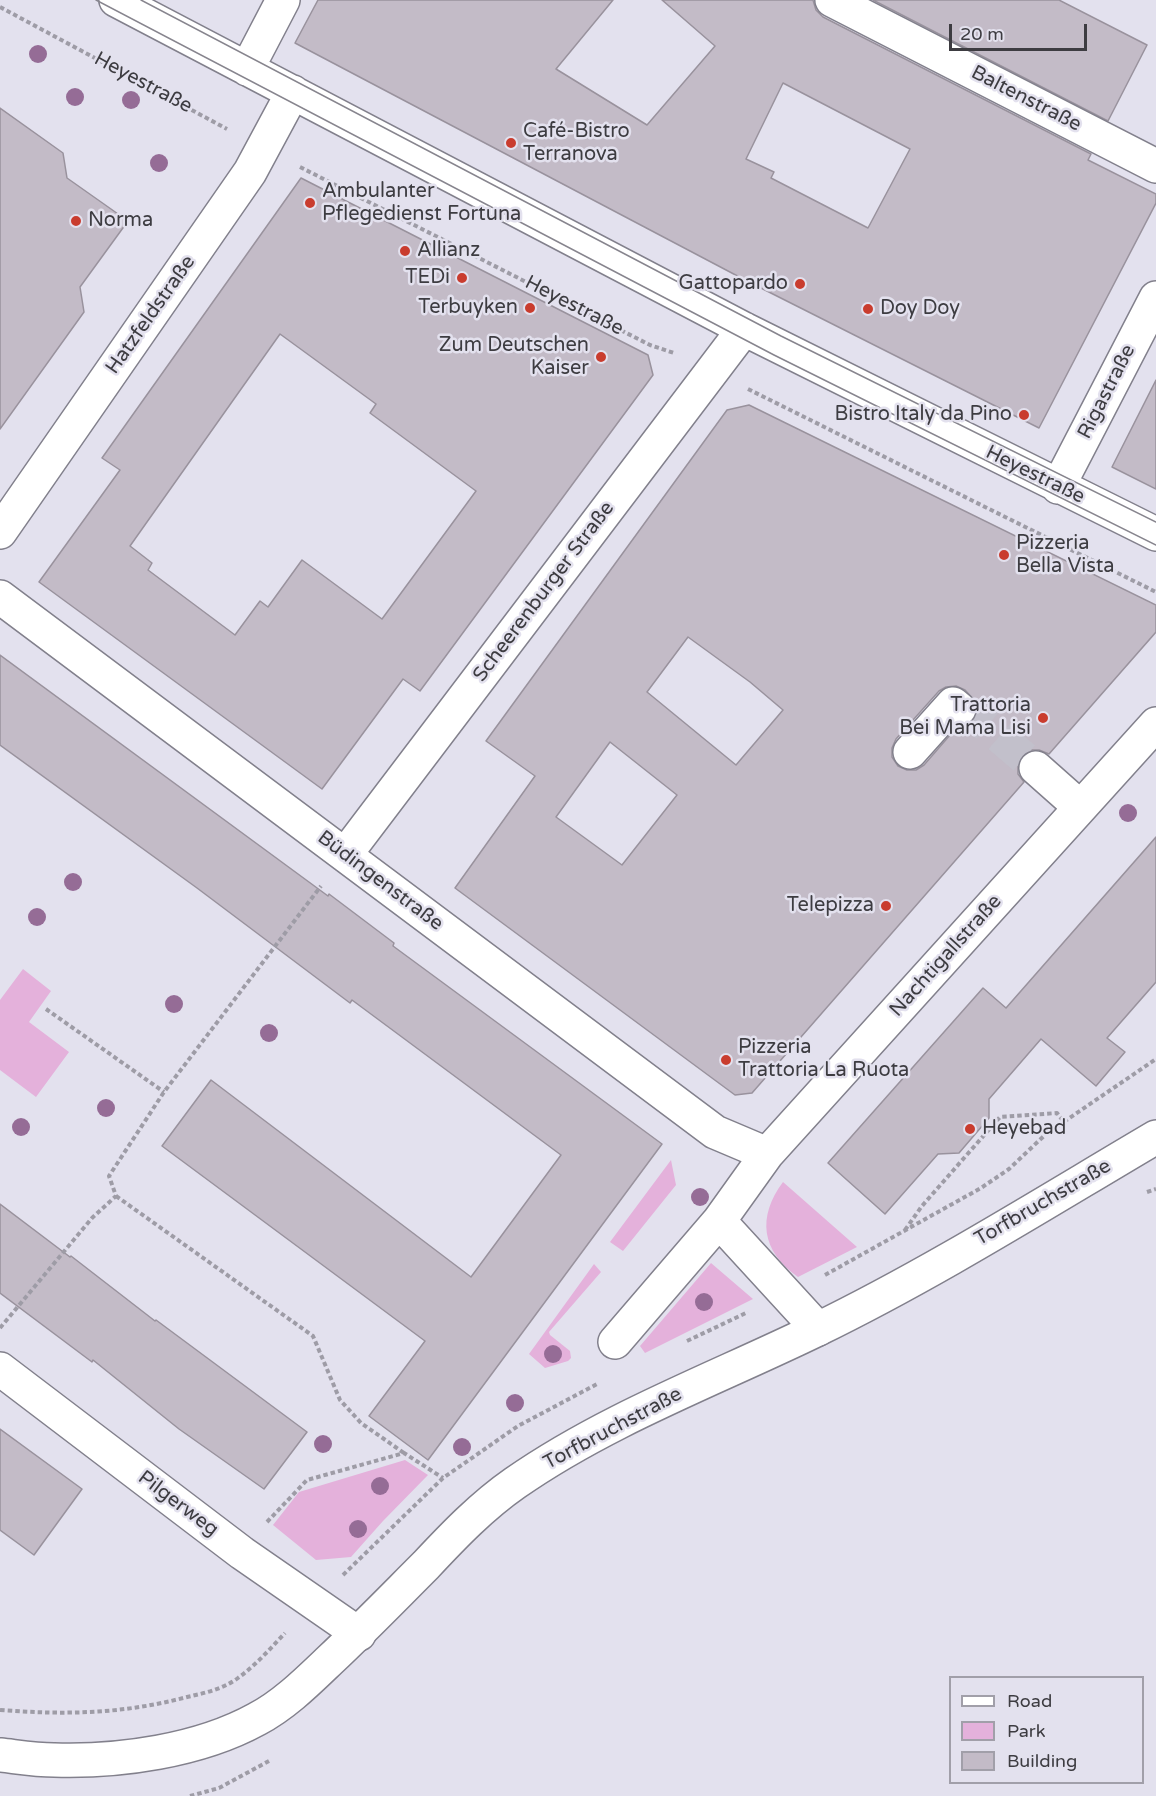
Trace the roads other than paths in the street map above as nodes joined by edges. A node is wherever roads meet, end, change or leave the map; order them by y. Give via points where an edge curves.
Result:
1 (116, 0) edge
2 (283, 0) edge
3 (832, 0) edge
4 (247, 69) junction
5 (293, 92) junction
6 (1156, 166) edge
7 (1156, 298) edge
8 (744, 329) junction
9 (1058, 487) junction
10 (0, 532) edge
11 (1156, 534) edge
12 (0, 597) edge
13 (959, 709) dead end
14 (1156, 724) edge
15 (910, 752) dead end
16 (1036, 768) tunnel mouth
17 (1080, 807) junction
18 (345, 855) junction
19 (1156, 1137) edge
20 (767, 1154) junction
21 (719, 1221) junction
22 (818, 1329) junction
23 (615, 1342) dead end
24 (0, 1370) edge
25 (359, 1634) junction
26 (0, 1755) edge

1 - 4 street, Heyestraße
2 - 4 street
3 - 6 street, Baltenstraße
4 - 5 street, Heyestraße
5 - 8 street, Heyestraße
5 - 10 street, Hatzfeldstraße via 250,172
7 - 9 street, Rigastraße
8 - 9 street, Heyestraße
8 - 18 street, Scheerenburger Straße
9 - 11 street, Heyestraße
12 - 18 street, Büdingenstraße
13 - 15 street via 953,704
14 - 17 street, Nachtigallstraße
16 - 17 street
17 - 20 street, Nachtigallstraße
18 - 20 street, Büdingenstraße via 715,1131
19 - 22 street, Torfbruchstraße
20 - 21 street, Nachtigallstraße
21 - 22 street
21 - 23 street, Nachtigallstraße
22 - 25 street, Torfbruchstraße via 566,1449 513,1484 470,1519
24 - 25 street, Pilgerweg via 242,1553
25 - 26 street, Torfbruchstraße via 306,1683 260,1718 205,1740 118,1757 53,1760

